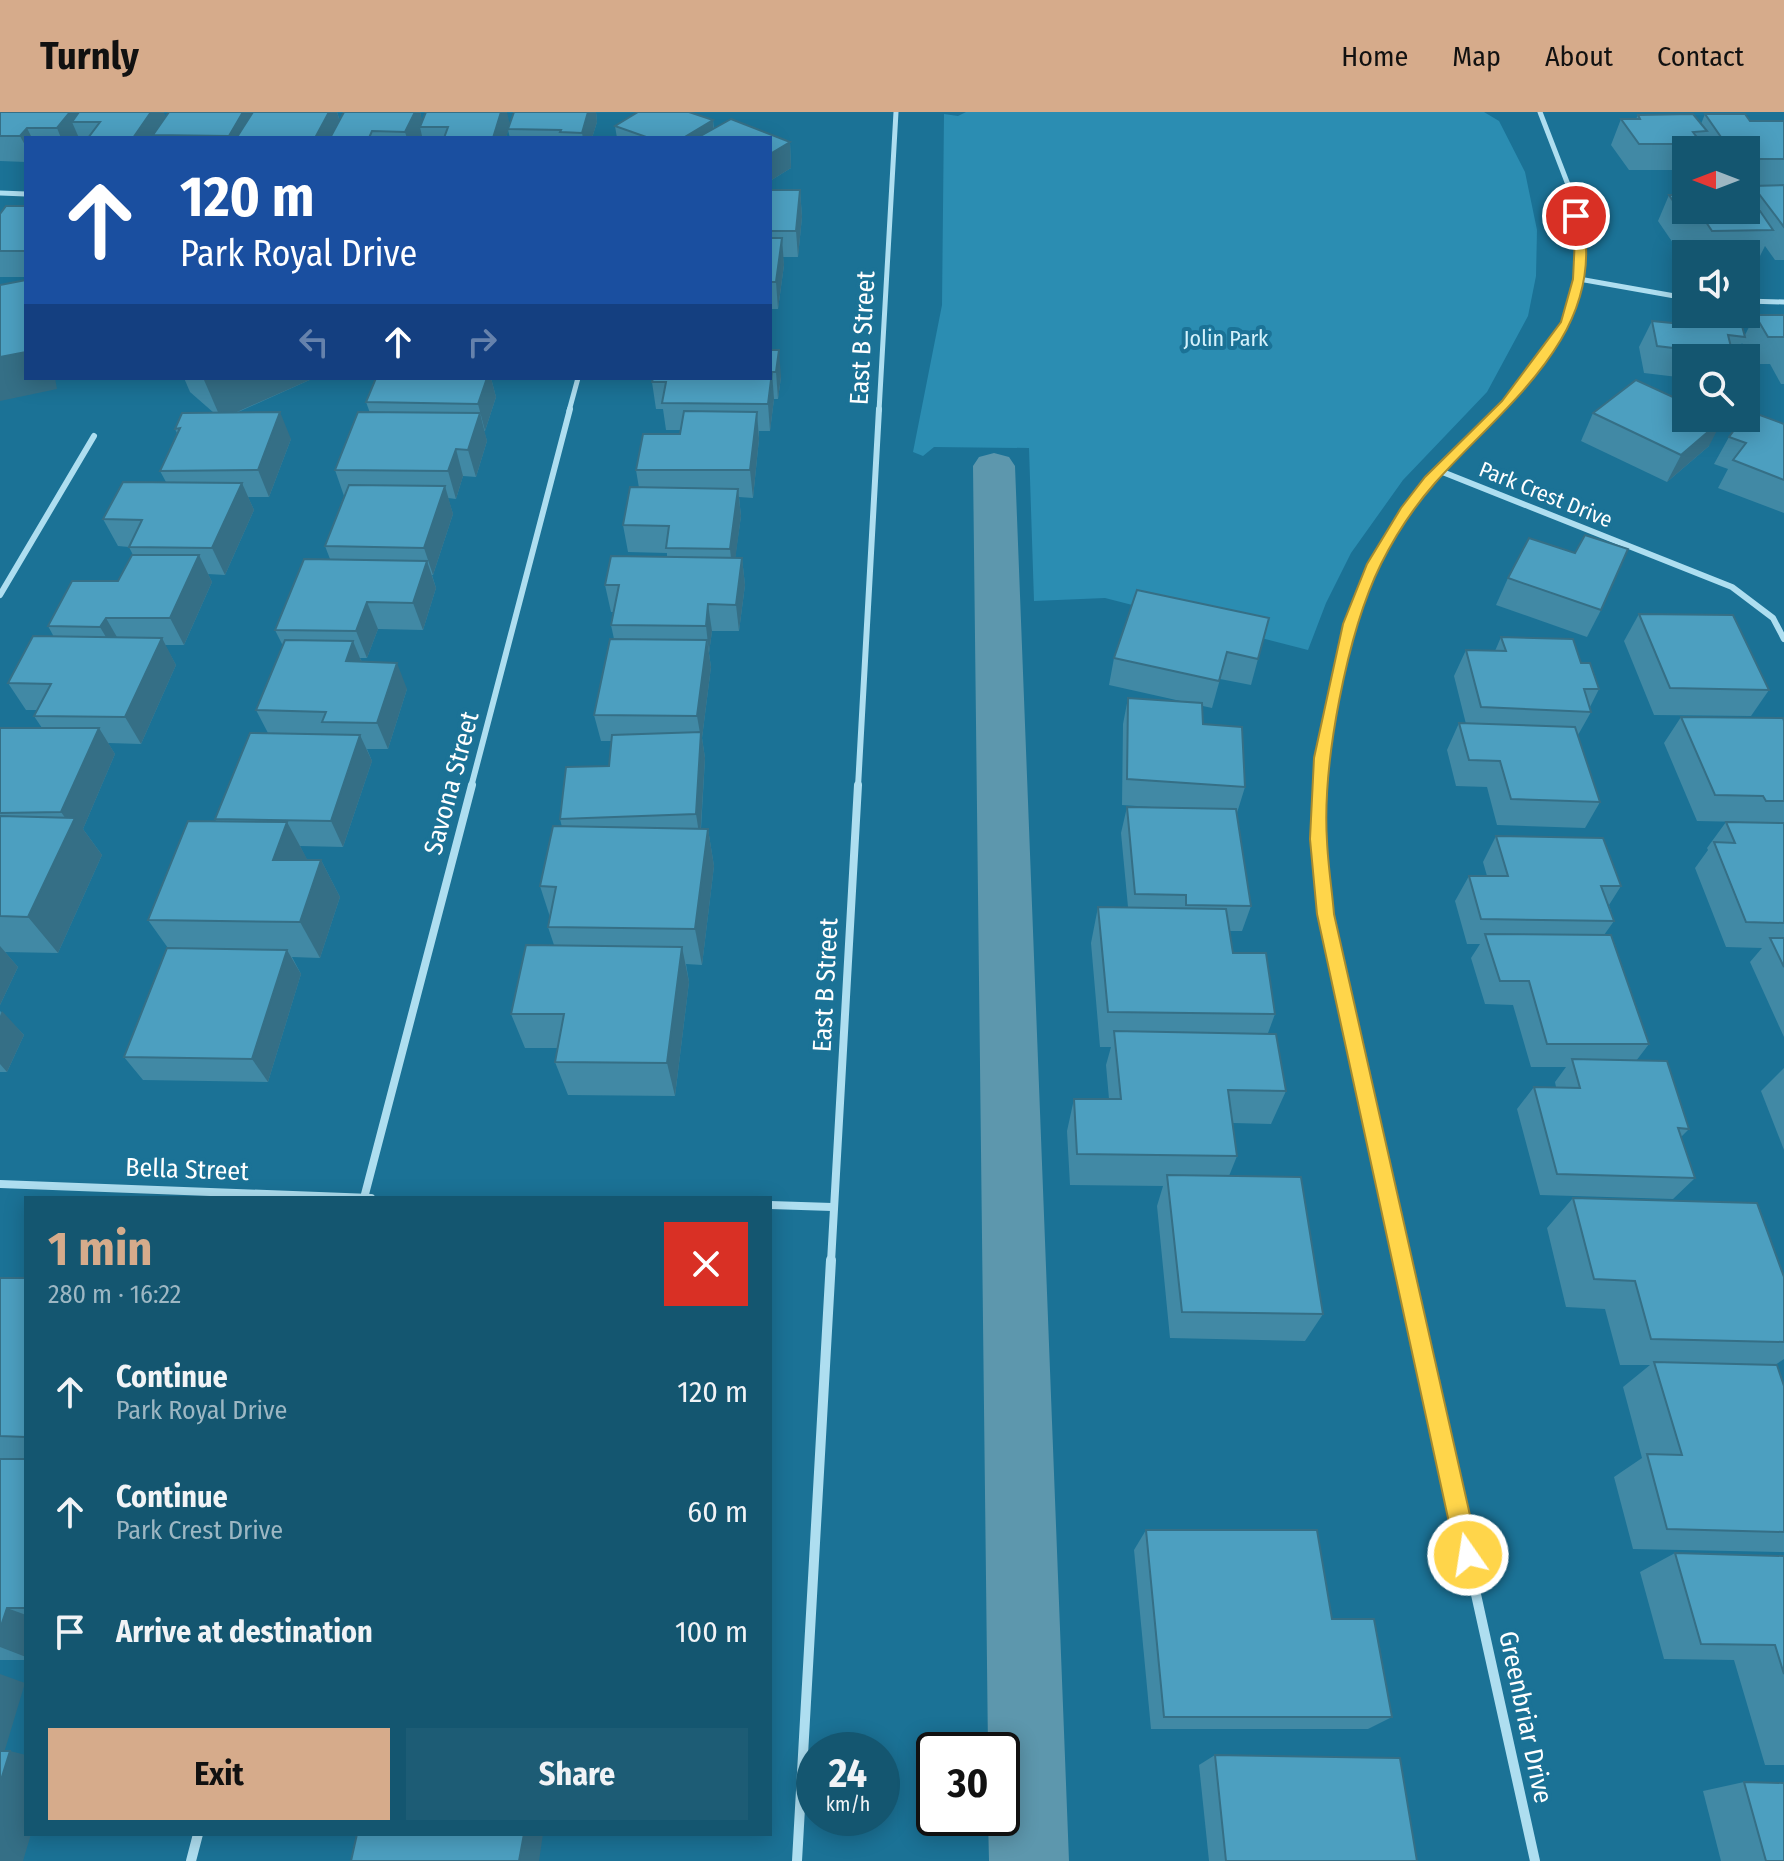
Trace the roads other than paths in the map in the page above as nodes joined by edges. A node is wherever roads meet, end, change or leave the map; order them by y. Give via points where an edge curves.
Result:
1 (896, 112) edge
2 (1540, 112) edge
3 (0, 193) edge
4 (24, 194) edge
5 (1579, 279) junction
6 (1672, 296) edge
7 (1760, 301) edge
8 (1784, 302) edge
9 (577, 380) edge
10 (94, 436) dead end
11 (1440, 471) junction
12 (0, 595) edge
13 (1784, 639) edge
14 (0, 1184) edge
15 (312, 1196) edge
16 (365, 1196) edge
17 (772, 1205) edge
18 (832, 1207) junction
19 (197, 1836) edge
20 (191, 1861) edge
21 (797, 1861) edge
22 (1535, 1861) edge

1 - 18 street, East B Street
2 - 5 street, Park Crest Drive via 1572,195 1581,238
3 - 4 street
5 - 6 street
5 - 11 street, Park Crest Drive via 1567,322 1507,404
7 - 8 street
9 - 16 street, Savona Street
10 - 12 street
11 - 13 street, Park Crest Drive via 1732,587 1773,618
11 - 22 street, Greenbriar Drive via 1406,511 1374,564 1350,624 1322,758 1318,839 1325,914
14 - 15 street, Bella Street
17 - 18 street
18 - 21 street, East B Street
19 - 20 street

